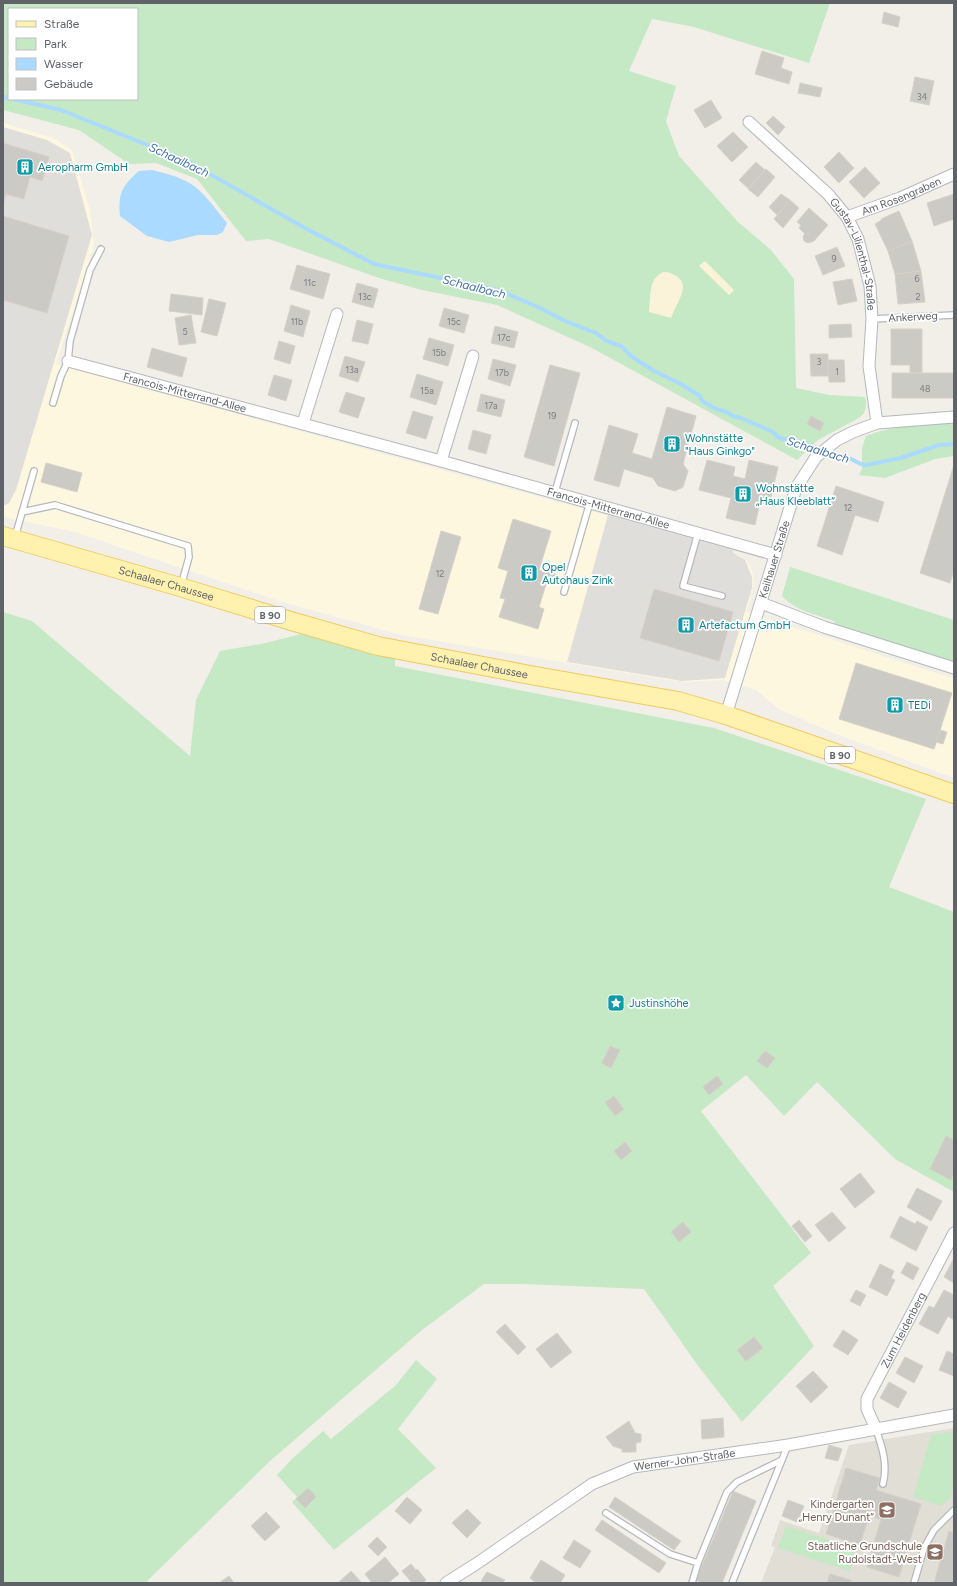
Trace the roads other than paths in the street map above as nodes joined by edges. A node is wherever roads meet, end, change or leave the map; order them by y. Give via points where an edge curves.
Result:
1 (749, 122) dead end
2 (954, 174) edge
3 (847, 217) junction
4 (101, 249) dead end
5 (337, 314) dead end
6 (954, 315) edge
7 (872, 319) junction
8 (473, 356) dead end
9 (68, 360) junction
10 (53, 403) dead end
11 (954, 417) edge
12 (303, 423) junction
13 (575, 423) dead end
14 (877, 423) junction
15 (441, 460) junction
16 (34, 471) dead end
17 (555, 492) junction
18 (590, 502) junction
19 (22, 512) junction
20 (698, 533) junction
21 (8, 537) edge
22 (776, 555) junction
23 (180, 587) junction
24 (564, 592) dead end
25 (722, 596) dead end
26 (761, 604) junction
27 (954, 668) edge
28 (726, 715) junction
29 (954, 794) edge
30 (954, 1233) edge
31 (954, 1415) edge
32 (876, 1429) junction
33 (788, 1445) junction
34 (782, 1460) junction
35 (883, 1484) dead end
36 (954, 1510) edge
37 (606, 1512) dead end
38 (698, 1563) junction
39 (446, 1583) edge
40 (692, 1583) edge
41 (732, 1583) edge
42 (914, 1583) edge

1 - 3 street, Gustav-Lilienthal-Straße via 828,194
2 - 3 street, Am Rosengraben via 900,198
3 - 7 street, Gustav-Lilienthal-Straße via 858,239 864,260 870,286
4 - 9 lane via 88,277 70,341
5 - 12 street
6 - 7 lane, Ankerweg
7 - 14 street, Gustav-Lilienthal-Straße via 869,366
8 - 15 street
9 - 10 lane
9 - 12 street, Francois-Mitterrand-Allee
11 - 14 street, Keilhauer Straße
12 - 15 street, Francois-Mitterrand-Allee
13 - 17 lane
14 - 22 street, Keilhauer Straße via 838,440 816,457 796,488
15 - 17 street, Francois-Mitterrand-Allee
16 - 19 lane
17 - 18 street, Francois-Mitterrand-Allee
18 - 20 street, Francois-Mitterrand-Allee
18 - 24 lane
19 - 21 lane
19 - 23 lane via 55,505 188,546 189,557
20 - 22 street, Francois-Mitterrand-Allee
20 - 25 lane via 683,586
21 - 23 main road, Schaalaer Chaussee / B 90
22 - 26 street, Keilhauer Straße
23 - 28 main road, Schaalaer Chaussee / B 90 via 378,646 678,701
26 - 27 street via 824,627
26 - 28 street, Keilhauer Straße
28 - 29 main road, Schaalaer Chaussee / B 90
30 - 32 street, Zum Heidenberg via 867,1399 867,1408
31 - 32 street, Werner-John-Straße
32 - 33 street, Werner-John-Straße
32 - 35 lane via 885,1460 886,1473
33 - 34 lane
33 - 39 street, Werner-John-Straße via 633,1468 592,1484
34 - 38 lane via 737,1482 727,1492
34 - 41 lane
36 - 42 lane via 934,1530 924,1548
37 - 38 lane via 670,1554
38 - 40 lane

